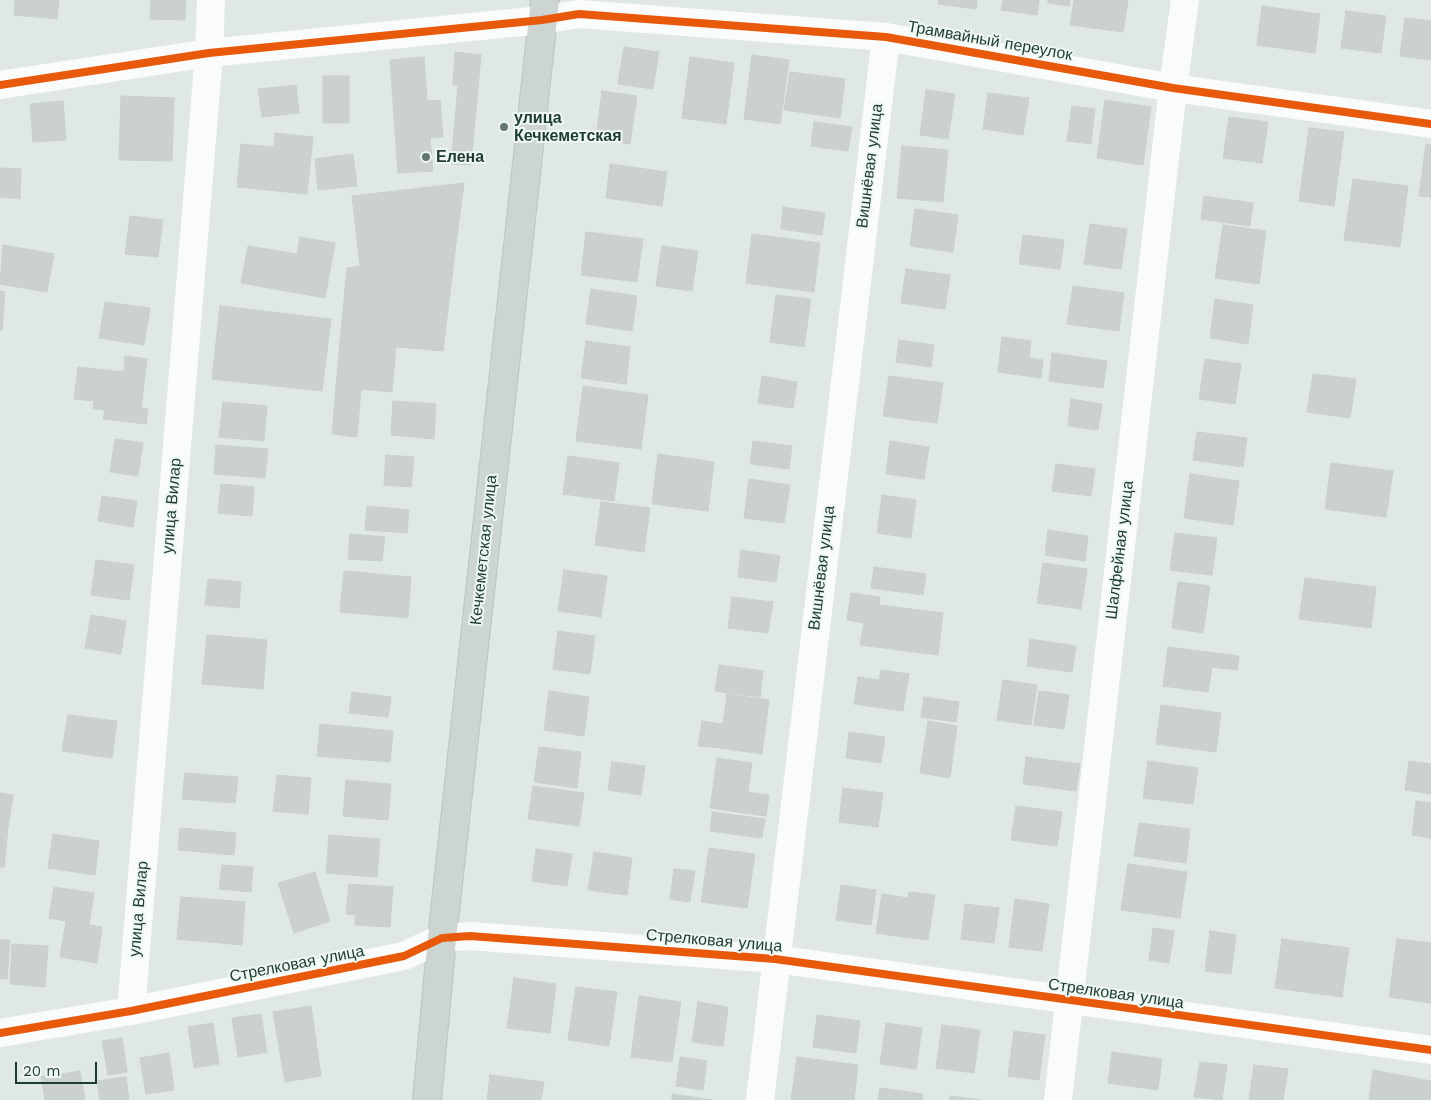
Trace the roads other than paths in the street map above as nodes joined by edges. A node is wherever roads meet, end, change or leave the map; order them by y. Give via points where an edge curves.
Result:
1 (211, 0) edge
2 (1185, 0) edge
3 (544, 10) edge
4 (886, 37) junction
5 (209, 53) junction
6 (0, 85) edge
7 (1173, 88) junction
8 (1431, 124) edge
9 (442, 938) junction
10 (776, 959) junction
11 (1068, 1001) junction
12 (131, 1011) junction
13 (0, 1033) edge
14 (1431, 1050) edge
15 (427, 1100) edge
16 (760, 1100) edge
17 (1058, 1100) edge

1 - 5 street, улица Вилар
2 - 7 street, Шалфейная улица
3 - 4 street, Трамвайный переулок
3 - 5 street, Трамвайный переулок
3 - 9 main road, Кечкеметская улица
4 - 7 street, Трамвайный переулок
4 - 10 street, Вишнёвая улица
5 - 6 street, Трамвайный переулок
5 - 12 street, улица Вилар
7 - 8 street, Трамвайный переулок
7 - 11 street, Шалфейная улица
9 - 10 street, Стрелковая улица via 470,936
9 - 12 street, Стрелковая улица via 404,956
9 - 15 main road, Кечкеметская улица
10 - 11 street, Стрелковая улица
10 - 16 street, Вишнёвая улица
11 - 14 street, Стрелковая улица
11 - 17 street, Шалфейная улица
12 - 13 street, Стрелковая улица

